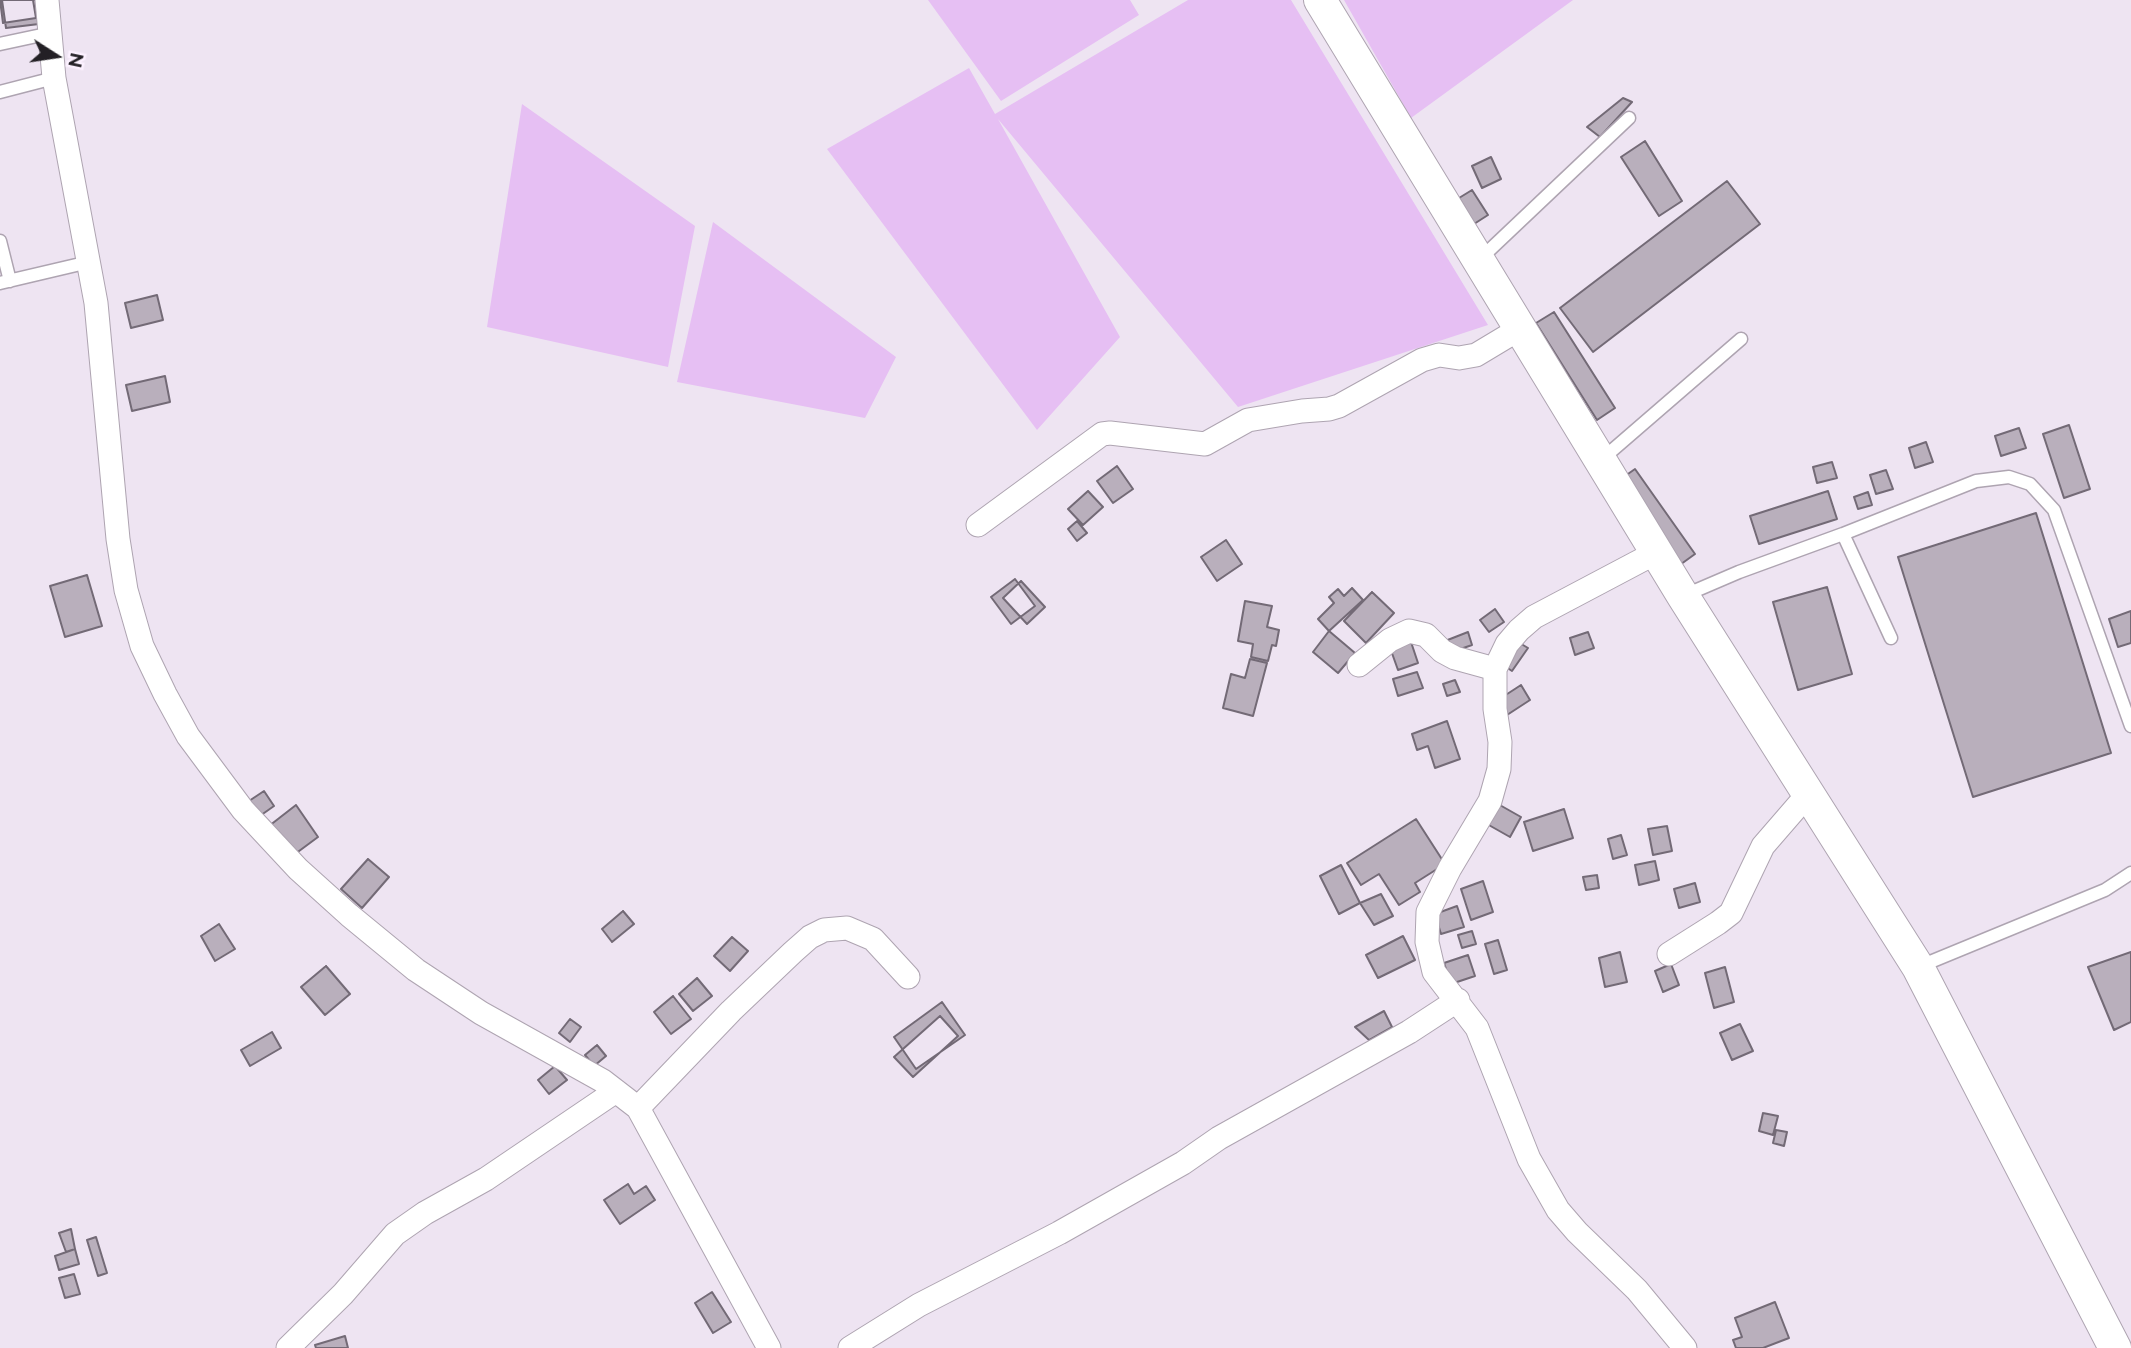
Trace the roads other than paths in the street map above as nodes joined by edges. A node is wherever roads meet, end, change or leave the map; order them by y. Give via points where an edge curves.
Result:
1 (47, 0) edge
2 (1320, 0) edge
3 (51, 33) junction
4 (0, 44) edge
5 (54, 78) junction
6 (0, 92) edge
7 (1629, 118) dead end
8 (0, 241) edge
9 (1479, 260) junction
10 (89, 262) junction
11 (5, 282) edge
12 (1521, 328) junction
13 (1741, 339) dead end
14 (1601, 460) junction
15 (978, 525) dead end
16 (1843, 534) junction
17 (1657, 552) junction
18 (1683, 596) junction
19 (1891, 638) dead end
20 (1359, 665) dead end
21 (1495, 669) junction
22 (2131, 726) edge
23 (1808, 794) junction
24 (2131, 873) edge
25 (1669, 954) dead end
26 (1919, 967) junction
27 (908, 977) dead end
28 (1458, 1000) junction
29 (616, 1091) junction
30 (638, 1108) junction
31 (288, 1348) edge
32 (769, 1348) edge
33 (850, 1348) edge
34 (1685, 1348) edge
35 (2115, 1348) edge

1 - 3 street
2 - 9 street
3 - 4 lane
3 - 5 street
5 - 6 lane
5 - 10 street
7 - 9 lane
8 - 11 lane
9 - 12 street
10 - 11 lane
10 - 29 street via 126,590 142,646 188,736 243,810 349,915 416,970 481,1013
12 - 14 street
12 - 15 street via 1469,358 1439,355 1422,360 1339,406 1248,420 1205,444 1102,434
13 - 14 lane
14 - 17 street
16 - 18 lane
16 - 19 lane
16 - 22 lane via 1976,481 2010,477 2030,484 2054,510
17 - 18 street
17 - 21 street via 1534,617 1507,644
18 - 23 street
20 - 21 street via 1409,631 1426,635 1455,658
21 - 28 street via 1494,709 1500,742 1496,779 1490,800 1428,912 1427,942 1434,971
23 - 25 street via 1763,846 1731,913
23 - 26 street
24 - 26 lane via 2105,890
26 - 35 street
27 - 30 street via 873,939 847,928 824,930 775,968
28 - 33 street via 1183,1163 919,1305
28 - 34 street via 1477,1028 1530,1159 1558,1210 1637,1290
29 - 30 street
29 - 31 street via 395,1234
30 - 32 street

